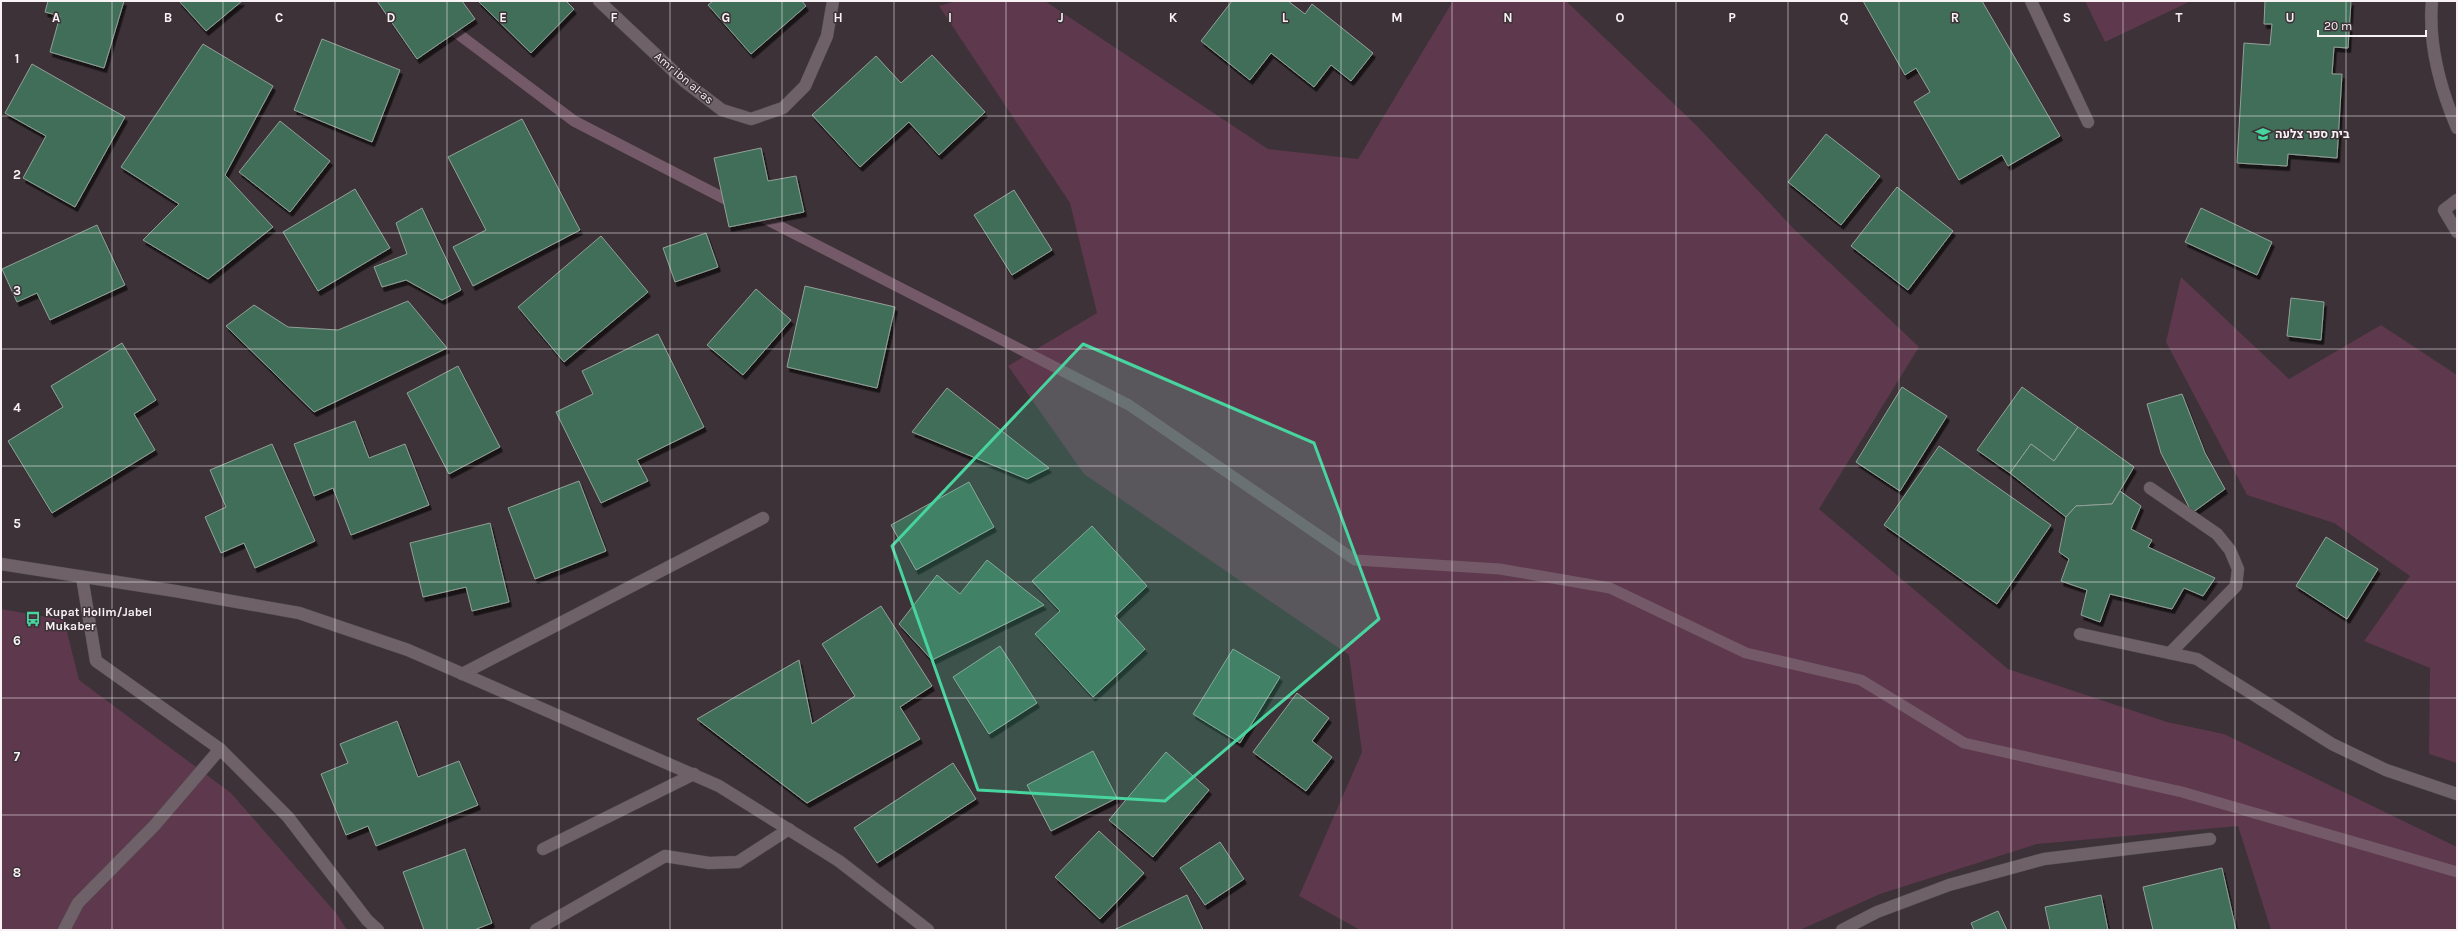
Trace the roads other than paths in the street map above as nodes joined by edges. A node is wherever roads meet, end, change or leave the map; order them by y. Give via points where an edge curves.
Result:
1 (599, 1) edge
2 (833, 1) edge
3 (2031, 1) edge
4 (2432, 1) edge
5 (2088, 122) dead end
6 (2457, 128) edge
7 (2457, 200) edge
8 (2457, 232) edge
9 (2150, 488) dead end
10 (763, 518) dead end
11 (1, 564) edge
12 (82, 577) junction
13 (2080, 634) dead end
14 (2170, 653) junction
15 (462, 674) junction
16 (220, 749) junction
17 (694, 774) junction
18 (2457, 794) edge
19 (789, 829) junction
20 (2210, 838) dead end
21 (543, 848) dead end
22 (64, 930) edge
23 (378, 930) edge
24 (536, 930) edge
25 (928, 930) edge
26 (1842, 930) edge

1 - 2 street, Amr ibn al-as via 684,81 722,110 751,119 783,108 805,86 827,36
3 - 5 street
4 - 6 street via 2434,58 2444,97
7 - 8 street via 2444,210
9 - 14 street via 2217,534 2230,550 2238,569 2236,586
10 - 15 street
11 - 12 street
12 - 15 street via 299,613 408,650
12 - 16 street via 96,661
13 - 14 street
14 - 18 street via 2197,659 2332,744 2386,770
15 - 17 street
16 - 22 street via 154,826 78,903
16 - 23 street via 288,817 367,920
17 - 19 street via 719,786
17 - 21 street
19 - 24 street via 738,862 709,863 665,856
19 - 25 street via 839,861
20 - 26 street via 2044,859 1949,885 1877,912

